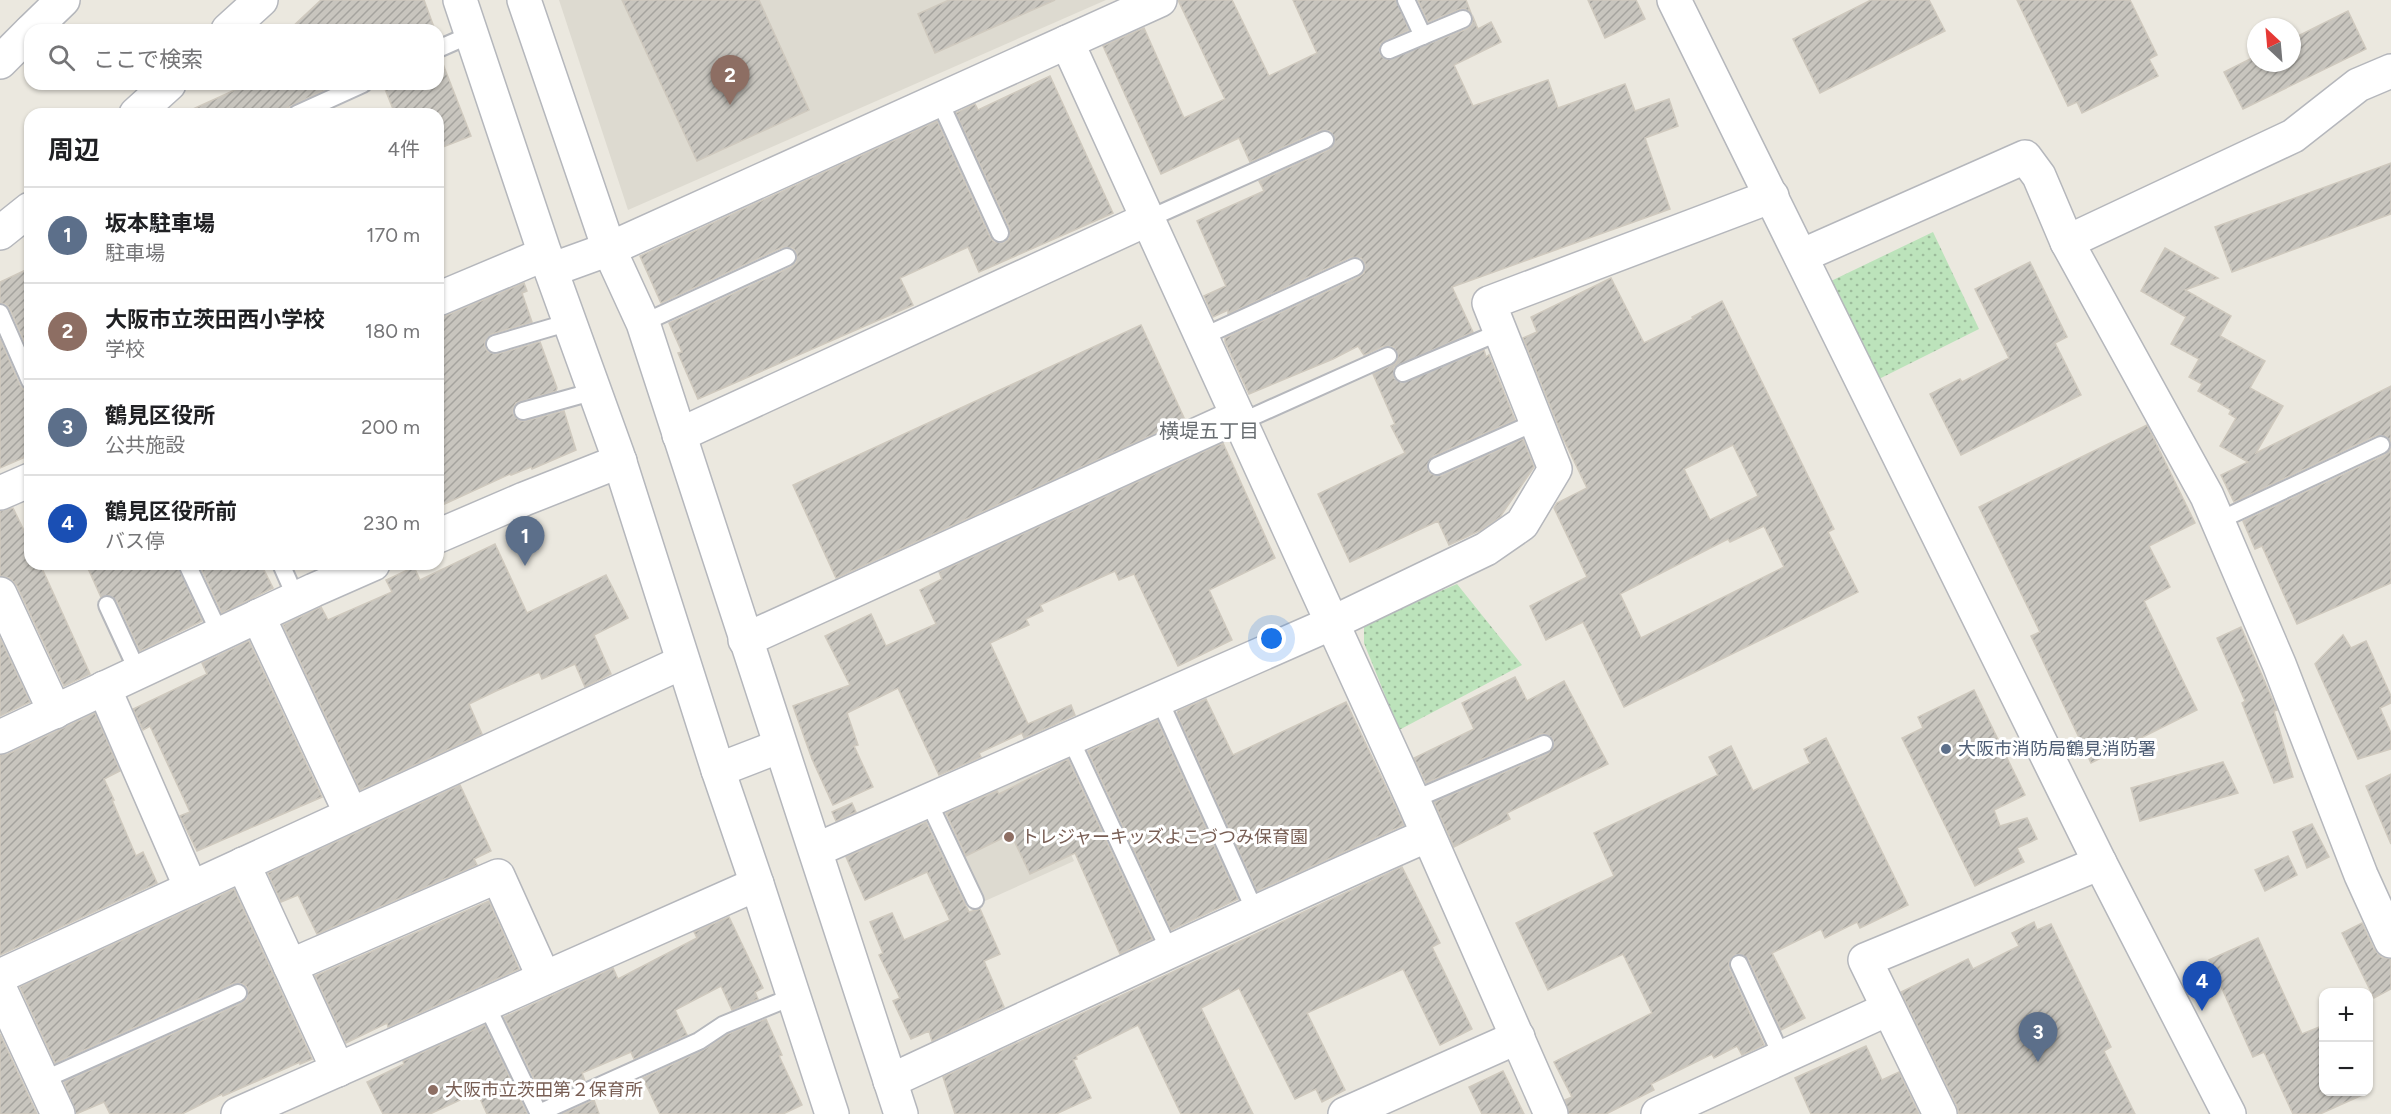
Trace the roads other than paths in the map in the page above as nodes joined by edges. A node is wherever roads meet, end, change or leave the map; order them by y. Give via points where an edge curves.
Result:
1 (63, 0) edge
2 (261, 0) edge
3 (460, 0) edge
4 (524, 0) edge
5 (1160, 0) edge
6 (1406, 0) edge
7 (1674, 0) edge
8 (1463, 19) dead end
9 (38, 24) edge
10 (235, 24) edge
11 (472, 34) junction
12 (1423, 36) junction
13 (24, 38) edge
14 (1067, 42) junction
15 (444, 47) edge
16 (1389, 50) dead end
17 (0, 62) edge
18 (2391, 70) edge
19 (162, 90) edge
20 (350, 90) edge
21 (939, 100) junction
22 (143, 108) edge
23 (310, 108) edge
24 (1325, 140) dead end
25 (1772, 195) junction
26 (24, 214) edge
27 (1148, 219) junction
28 (0, 233) edge
29 (1000, 233) dead end
30 (2067, 242) junction
31 (609, 249) junction
32 (1801, 256) junction
33 (787, 257) dead end
34 (548, 262) junction
35 (1355, 267) dead end
36 (444, 297) edge
37 (0, 314) edge
38 (570, 322) junction
39 (643, 323) junction
40 (1500, 332) junction
41 (1202, 338) junction
42 (495, 344) dead end
43 (1388, 356) dead end
44 (24, 368) edge
45 (1403, 373) dead end
46 (595, 391) junction
47 (523, 411) dead end
48 (1239, 419) junction
49 (1536, 422) junction
50 (679, 435) junction
51 (2381, 445) dead end
52 (620, 461) junction
53 (1437, 466) dead end
54 (24, 483) edge
55 (0, 493) edge
56 (2218, 521) junction
57 (444, 533) edge
58 (190, 570) edge
59 (284, 570) edge
60 (359, 570) edge
61 (0, 594) edge
62 (296, 598) junction
63 (107, 605) dead end
64 (258, 616) junction
65 (1332, 623) junction
66 (220, 634) junction
67 (745, 640) junction
68 (683, 662) junction
69 (138, 672) junction
70 (104, 688) junction
71 (1159, 699) junction
72 (55, 712) junction
73 (0, 737) edge
74 (1070, 738) junction
75 (1544, 744) dead end
76 (780, 746) junction
77 (718, 770) junction
78 (928, 801) junction
79 (1413, 801) junction
80 (351, 814) junction
81 (1428, 835) junction
82 (816, 850) junction
83 (2100, 863) junction
84 (243, 864) junction
85 (757, 884) junction
86 (190, 888) junction
87 (975, 900) dead end
88 (1256, 911) junction
89 (2391, 941) edge
90 (1170, 952) junction
91 (1739, 964) dead end
92 (290, 966) junction
93 (0, 976) edge
94 (544, 978) junction
95 (0, 988) edge
96 (238, 993) dead end
97 (794, 996) junction
98 (486, 1004) junction
99 (1888, 1009) junction
100 (1518, 1036) junction
101 (1782, 1057) junction
102 (338, 1070) junction
103 (43, 1080) junction
104 (890, 1081) junction
105 (830, 1113) edge
106 (58, 1114) edge
107 (238, 1114) edge
108 (539, 1114) edge
109 (901, 1114) edge
110 (1345, 1114) edge
111 (1551, 1114) edge
112 (1658, 1114) edge
113 (1940, 1114) edge
114 (2229, 1114) edge

1 - 9 street
2 - 10 street
3 - 11 street
4 - 31 street
5 - 14 street
6 - 12 lane
7 - 25 street
8 - 12 lane
11 - 15 lane
11 - 34 street
12 - 16 lane
13 - 17 street
14 - 21 street
14 - 27 street
18 - 30 street via 2358,86 2293,136
19 - 22 street
20 - 23 lane
21 - 29 lane
21 - 31 street
24 - 27 lane
25 - 32 street
25 - 40 street via 1489,303
26 - 28 street
27 - 41 street
27 - 50 street
30 - 32 street via 2039,176 2025,157
30 - 56 street via 2208,496
31 - 34 street
31 - 39 street
32 - 83 street
33 - 39 lane
34 - 36 street
34 - 38 street
35 - 41 lane
37 - 44 lane
38 - 42 lane
38 - 46 street
39 - 50 street
40 - 45 lane
40 - 49 street
41 - 48 street
43 - 48 lane
46 - 47 lane
46 - 52 street
48 - 65 street
48 - 67 street
49 - 53 lane
49 - 65 street via 1555,469 1522,525 1486,549
50 - 67 street
51 - 56 lane
52 - 57 street
52 - 68 street
54 - 55 street
56 - 89 street
58 - 66 lane
59 - 62 lane
60 - 62 street
61 - 72 street
62 - 64 street
63 - 69 lane
64 - 66 street
64 - 80 street
65 - 71 street
65 - 79 street
66 - 69 street
67 - 76 street
68 - 77 street
68 - 80 street
69 - 70 street
70 - 72 street
70 - 86 street
71 - 74 street
71 - 88 lane
72 - 73 street
74 - 78 street
74 - 90 lane
75 - 79 lane
76 - 77 street
76 - 82 street
77 - 85 street
78 - 82 street
78 - 87 lane
79 - 81 street
80 - 84 street
81 - 88 street
81 - 100 street
82 - 104 street
83 - 99 street via 1865,960
83 - 114 street
84 - 86 street
84 - 92 street
85 - 94 street
85 - 97 street
86 - 93 street
88 - 90 street
90 - 104 street
91 - 101 lane
92 - 94 street via 498,876
92 - 102 street
94 - 98 street
95 - 103 street
96 - 103 lane
97 - 105 street
97 - 108 lane via 723,1024 699,1041
98 - 102 street
98 - 108 lane
99 - 101 street
99 - 113 street
100 - 110 street
100 - 111 street
101 - 112 street
102 - 107 street
103 - 106 street
104 - 109 street

